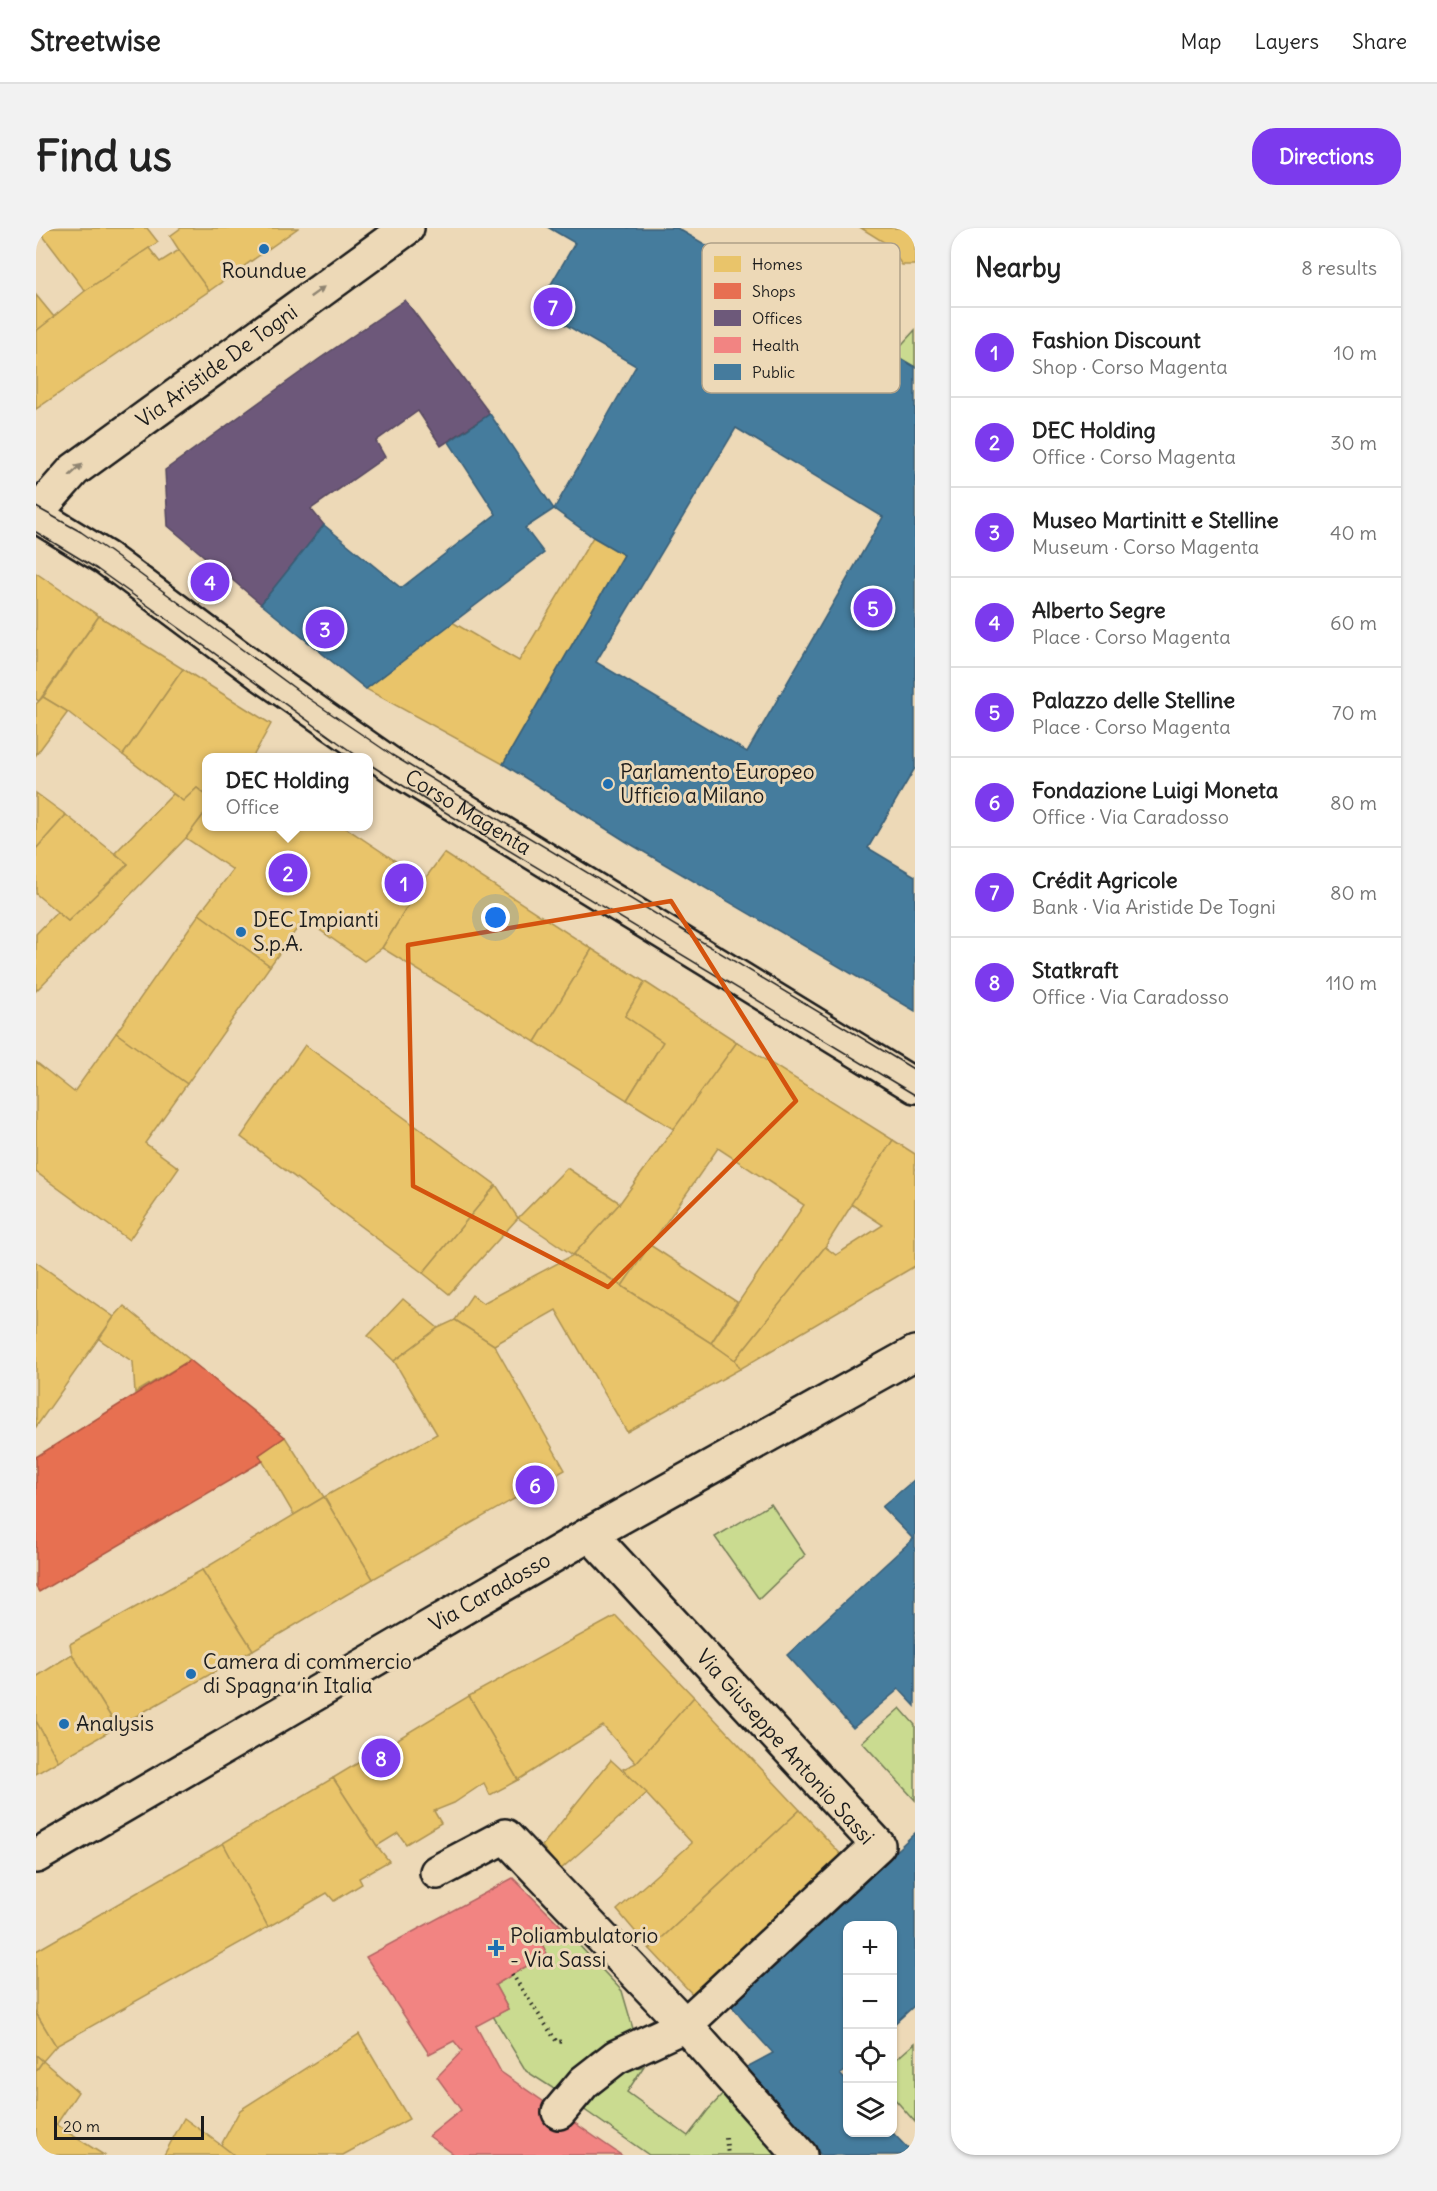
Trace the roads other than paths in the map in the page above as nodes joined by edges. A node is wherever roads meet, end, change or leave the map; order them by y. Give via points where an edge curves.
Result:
1 (407, 228) edge
2 (368, 238) edge
3 (36, 514) edge
4 (915, 1086) edge
5 (915, 1353) edge
6 (590, 1534) junction
7 (36, 1856) edge
8 (437, 1872) dead end
9 (685, 2025) junction
10 (559, 2112) dead end
11 (800, 2155) edge

1 - 2 street, Via Aristide De Togni
3 -> 2 street, Via Aristide De Togni via 74,470
3 - 4 street, Corso Magenta via 106,558 397,769
5 - 6 street, Via Caradosso
6 - 7 street, Via Caradosso
6 - 9 street, Via Giuseppe Antonio Sassi via 878,1845
8 - 9 street via 505,1836
9 - 10 street via 616,2057 584,2082
9 - 11 street

